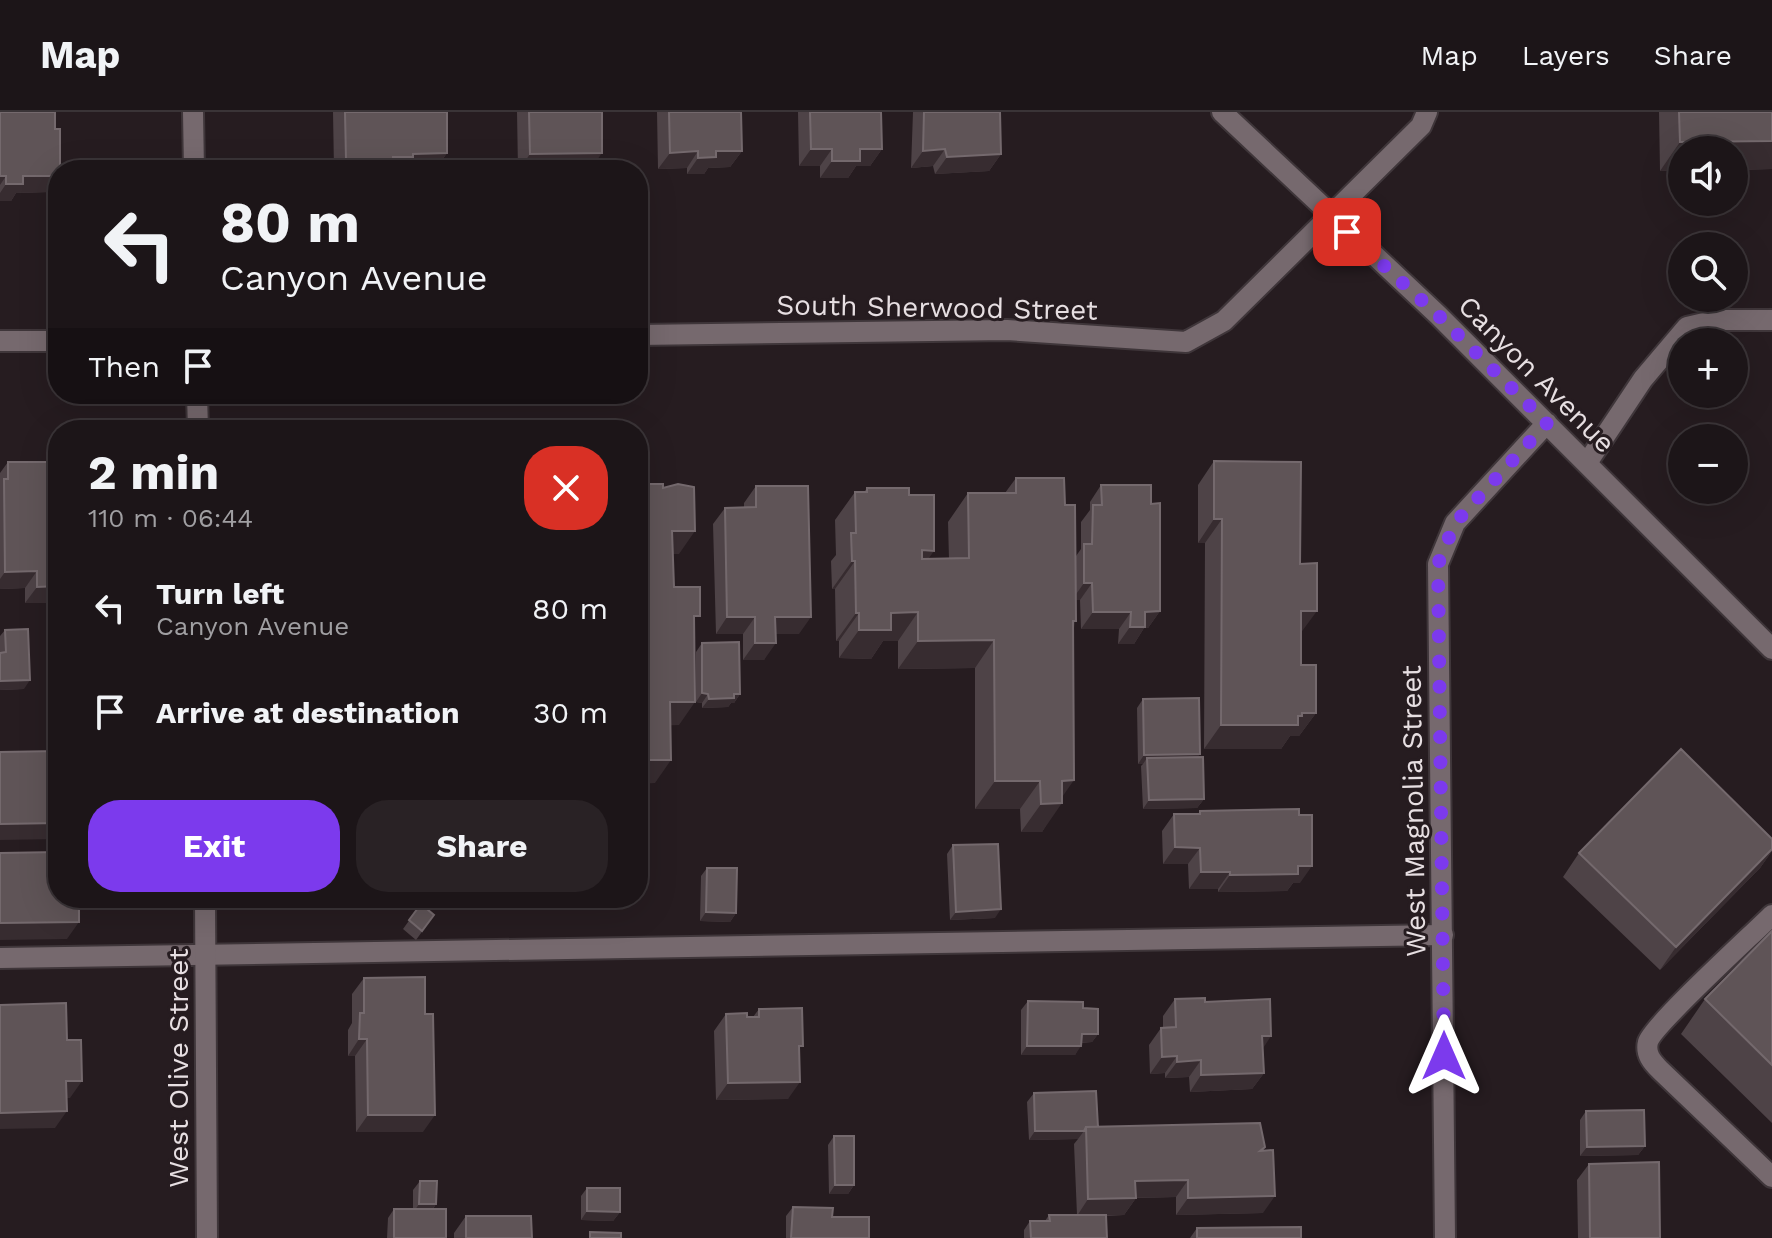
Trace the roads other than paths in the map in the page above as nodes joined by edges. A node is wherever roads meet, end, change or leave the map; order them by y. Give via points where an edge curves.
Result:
1 (193, 112) edge
2 (1222, 112) edge
3 (1427, 112) edge
4 (194, 160) edge
5 (1331, 216) junction
6 (1772, 320) edge
7 (648, 335) edge
8 (0, 341) edge
9 (48, 341) edge
10 (1547, 423) junction
11 (1587, 463) junction
12 (1772, 649) edge
13 (205, 908) edge
14 (1772, 915) edge
15 (1443, 935) junction
16 (206, 954) junction
17 (0, 958) edge
18 (1772, 1177) edge
19 (207, 1238) edge
20 (1445, 1238) edge

1 - 4 street
2 - 5 street, Canyon Avenue
3 - 5 street via 1421,126
5 - 7 street, South Sherwood Street via 1224,321 1186,342 1007,330
5 - 10 street, Canyon Avenue
6 - 11 street via 1717,320 1687,327 1643,379
8 - 9 street
10 - 11 street, Canyon Avenue
10 - 15 street, West Magnolia Street via 1455,523 1438,564
11 - 12 street, Canyon Avenue
13 - 16 street, West Olive Street
14 - 18 street via 1666,1019 1647,1047 1650,1060
15 - 16 street
15 - 20 street, West Magnolia Street
16 - 17 street
16 - 19 street, West Olive Street

